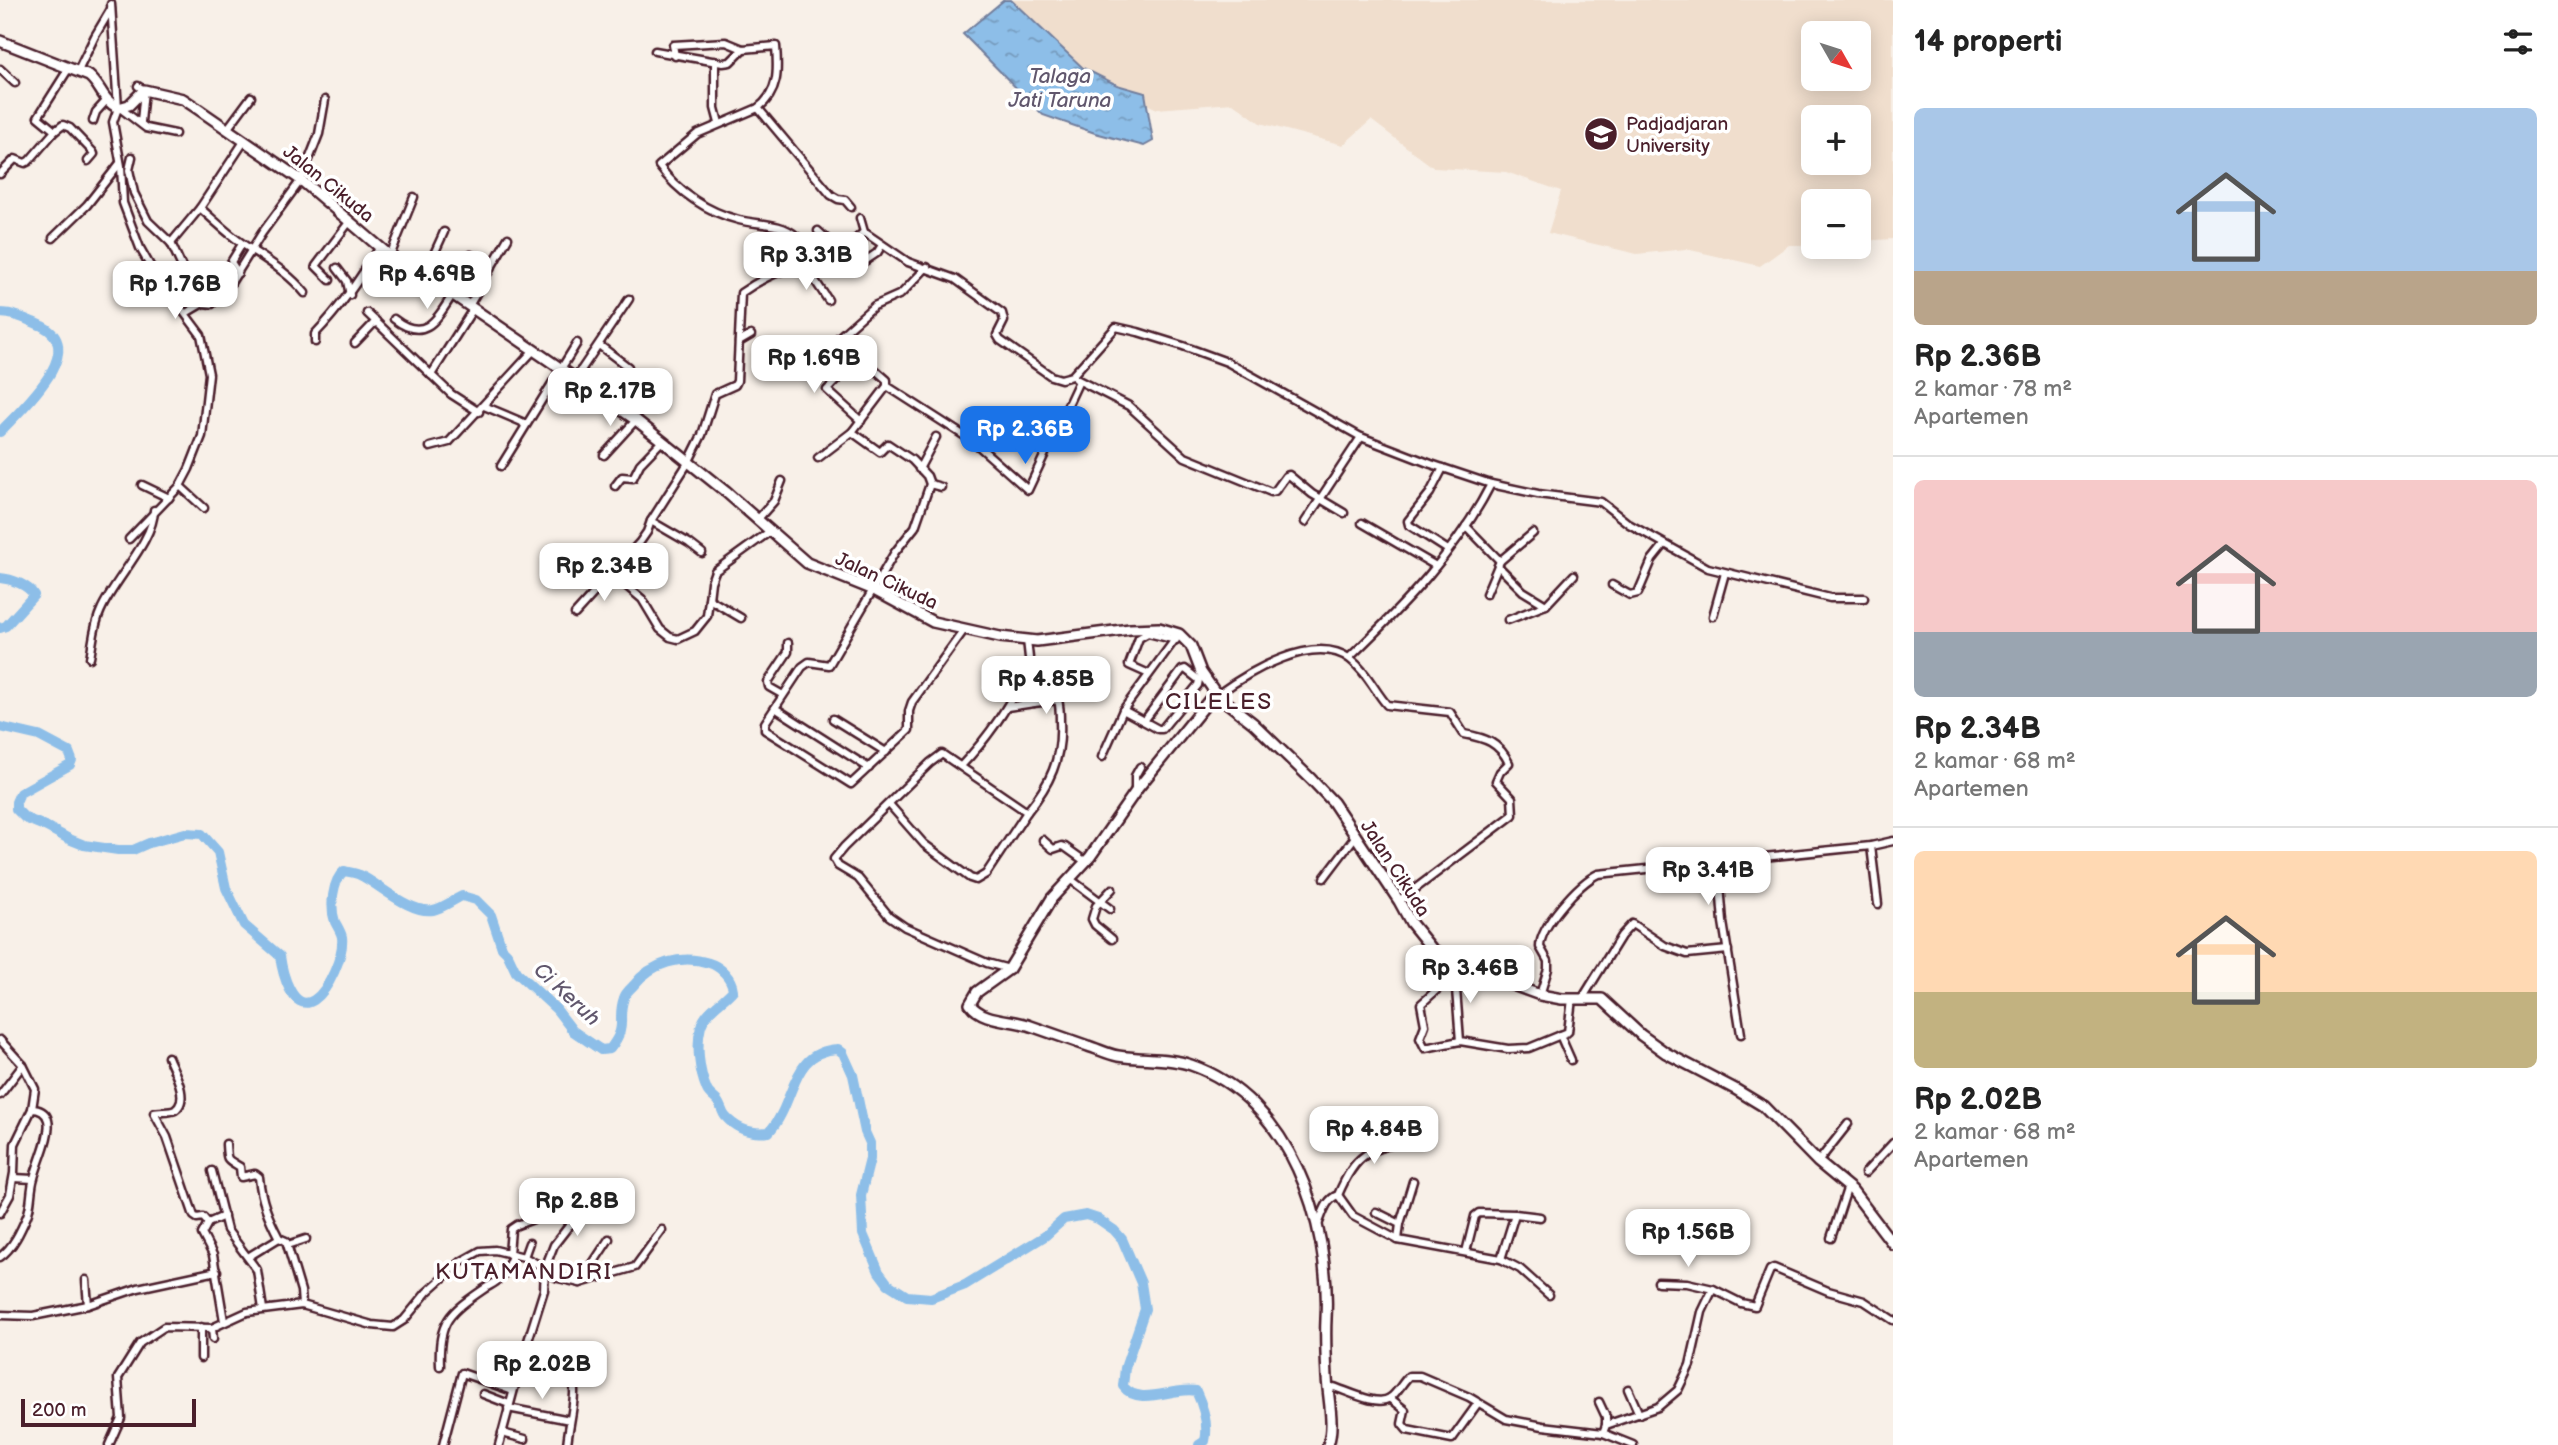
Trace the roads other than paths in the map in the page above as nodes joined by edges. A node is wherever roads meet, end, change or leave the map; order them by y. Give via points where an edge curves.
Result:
1 (1, 42) edge
2 (743, 49) junction
3 (655, 51) dead end
4 (675, 55) junction
5 (715, 61) junction
6 (0, 69) edge
7 (73, 70) junction
8 (15, 82) dead end
9 (141, 88) junction
10 (251, 97) dead end
11 (325, 100) dead end
12 (106, 101) junction
13 (119, 108) junction
14 (758, 108) junction
15 (93, 121) dead end
16 (141, 122) dead end
17 (719, 123) junction
18 (228, 128) junction
19 (55, 131) junction
20 (175, 134) dead end
21 (245, 140) junction
22 (132, 156) dead end
23 (88, 161) dead end
24 (120, 163) junction
25 (0, 174) edge
26 (301, 180) junction
27 (414, 197) dead end
28 (851, 207) dead end
29 (200, 208) junction
30 (860, 218) dead end
31 (350, 222) junction
32 (818, 231) dead end
33 (444, 232) dead end
34 (864, 232) junction
35 (52, 238) dead end
36 (508, 238) dead end
37 (171, 243) junction
38 (242, 244) junction
39 (883, 245) junction
40 (380, 247) junction
41 (252, 250) junction
42 (841, 252) junction
43 (471, 255) dead end
44 (390, 256) junction
45 (859, 265) dead end
46 (927, 267) junction
47 (337, 268) dead end
48 (805, 269) junction
49 (237, 273) junction
50 (424, 276) junction
51 (330, 280) dead end
52 (223, 287) dead end
53 (449, 292) junction
54 (305, 293) dead end
55 (349, 295) junction
56 (629, 299) dead end
57 (828, 300) dead end
58 (212, 304) dead end
59 (180, 306) junction
60 (471, 307) junction
61 (186, 313) junction
62 (367, 313) dead end
63 (394, 318) dead end
64 (376, 321) junction
65 (751, 335) dead end
66 (841, 336) junction
67 (315, 342) dead end
68 (739, 342) junction
69 (355, 343) dead end
70 (578, 343) dead end
71 (599, 345) junction
72 (533, 351) junction
73 (821, 353) dead end
74 (857, 354) junction
75 (628, 367) dead end
76 (561, 370) junction
77 (431, 375) junction
78 (578, 375) junction
79 (1072, 376) junction
80 (1079, 381) junction
81 (887, 386) junction
82 (606, 389) dead end
83 (484, 406) junction
84 (479, 412) junction
85 (636, 420) junction
86 (861, 421) junction
87 (526, 426) junction
88 (852, 432) junction
89 (936, 437) dead end
90 (1361, 437) junction
91 (662, 441) junction
92 (430, 447) dead end
93 (604, 455) dead end
94 (818, 458) dead end
95 (688, 463) junction
96 (502, 466) dead end
97 (1443, 468) junction
98 (919, 469) junction
99 (782, 481) dead end
100 (930, 484) junction
101 (1491, 484) junction
102 (142, 485) dead end
103 (180, 486) junction
104 (615, 486) dead end
105 (941, 487) dead end
106 (169, 498) junction
107 (1320, 499) junction
108 (204, 508) dead end
109 (154, 510) junction
110 (1344, 513) dead end
111 (757, 520) junction
112 (651, 521) junction
113 (1305, 522) dead end
114 (1362, 523) dead end
115 (1466, 526) junction
116 (769, 531) junction
117 (1533, 533) dead end
118 (130, 539) dead end
119 (1664, 545) junction
120 (1448, 550) junction
121 (702, 554) dead end
122 (1499, 564) junction
123 (558, 566) dead end
124 (1436, 566) junction
125 (1725, 573) junction
126 (612, 574) junction
127 (1574, 575) dead end
128 (1612, 585) dead end
129 (874, 590) junction
130 (1486, 594) dead end
131 (1864, 598) dead end
132 (709, 599) junction
133 (1546, 605) junction
134 (575, 614) dead end
135 (1713, 616) dead end
136 (741, 618) dead end
137 (1508, 620) dead end
138 (964, 630) junction
139 (1177, 637) junction
140 (1027, 640) junction
141 (788, 643) dead end
142 (90, 658) dead end
143 (1349, 658) junction
144 (1029, 664) junction
145 (1149, 674) junction
146 (1216, 694) junction
147 (783, 695) junction
148 (1034, 703) junction
149 (1007, 707) junction
150 (775, 708) junction
151 (1123, 710) junction
152 (833, 719) dead end
153 (1144, 721) junction
154 (886, 752) junction
155 (1102, 757) dead end
156 (961, 766) junction
157 (1140, 767) dead end
158 (869, 768) junction
159 (1135, 793) junction
160 (889, 804) junction
161 (1027, 812) junction
162 (1355, 837) junction
163 (1042, 840) dead end
164 (1893, 841) edge
165 (1871, 846) junction
166 (1718, 860) junction
167 (1086, 862) junction
168 (1324, 878) dead end
169 (1070, 879) junction
170 (1112, 889) dead end
171 (1399, 901) junction
172 (1100, 902) junction
173 (1878, 904) dead end
174 (1110, 909) dead end
175 (1112, 939) dead end
176 (1728, 950) junction
177 (1458, 965) junction
178 (1009, 969) junction
179 (1451, 977) junction
180 (1540, 995) junction
181 (1577, 999) junction
182 (1741, 1034) dead end
183 (1560, 1035) junction
184 (0, 1040) edge
185 (1460, 1041) junction
186 (168, 1058) dead end
187 (1572, 1060) dead end
188 (23, 1065) junction
189 (0, 1095) edge
190 (32, 1109) junction
191 (1848, 1124) dead end
192 (1411, 1140) dead end
193 (1893, 1143) edge
194 (226, 1144) dead end
195 (1818, 1162) junction
196 (212, 1171) dead end
197 (1865, 1174) dead end
198 (13, 1178) junction
199 (33, 1179) junction
200 (1413, 1181) dead end
201 (1847, 1186) junction
202 (1338, 1195) junction
203 (572, 1210) dead end
204 (1376, 1212) dead end
205 (0, 1213) edge
206 (1515, 1213) junction
207 (224, 1216) junction
208 (541, 1216) dead end
209 (1540, 1217) dead end
210 (208, 1223) junction
211 (1318, 1224) junction
212 (1400, 1224) junction
213 (662, 1230) dead end
214 (279, 1237) junction
215 (1831, 1238) dead end
216 (306, 1239) dead end
217 (609, 1239) dead end
218 (1398, 1240) junction
219 (529, 1243) dead end
220 (1893, 1244) edge
221 (288, 1245) junction
222 (1466, 1252) junction
223 (511, 1255) junction
224 (0, 1257) edge
225 (248, 1257) junction
226 (524, 1257) junction
227 (1501, 1259) junction
228 (545, 1270) junction
229 (217, 1271) junction
230 (86, 1280) dead end
231 (1658, 1282) dead end
232 (580, 1283) junction
233 (1713, 1289) junction
234 (1549, 1295) dead end
235 (88, 1305) junction
236 (302, 1305) junction
237 (264, 1309) junction
238 (0, 1315) edge
239 (1893, 1320) edge
240 (224, 1321) junction
241 (201, 1327) junction
242 (212, 1328) junction
243 (213, 1339) dead end
244 (201, 1358) dead end
245 (440, 1366) dead end
246 (569, 1366) dead end
247 (1628, 1389) dead end
248 (1328, 1390) junction
249 (513, 1391) junction
250 (483, 1394) dead end
251 (1390, 1398) junction
252 (1599, 1402) dead end
253 (1478, 1403) junction
254 (508, 1406) junction
255 (1639, 1414) junction
256 (570, 1420) junction
257 (1605, 1429) junction
258 (502, 1433) junction
259 (525, 1439) dead end
260 (109, 1445) edge
261 (443, 1445) edge
262 (499, 1445) edge
263 (567, 1445) edge
264 (1328, 1445) edge
265 (1633, 1445) edge

1 - 7 street
2 - 4 street via 726,41 673,45
2 - 5 street via 730,62
2 - 14 street via 776,47 778,74 773,93
3 - 4 street
4 - 5 street
5 - 17 street
6 - 8 street
7 - 12 street via 96,82
7 - 13 street via 112,6
7 - 19 street via 38,117
9 - 13 street via 129,105
9 - 16 street
9 - 18 street, Jalan Cikuda via 183,99
10 - 18 street
11 - 26 street
12 - 13 street
12 - 15 street
13 - 20 street via 137,124
13 - 24 street via 113,122
14 - 17 street
14 - 28 street via 831,195
17 - 48 street via 696,134 659,167 704,207 793,234 803,249
18 - 21 street, Jalan Cikuda
19 - 23 street via 65,125 70,128 93,152
19 - 25 street via 29,160 16,159
21 - 26 street, Jalan Cikuda
21 - 29 street
22 - 37 street via 128,170 134,193 148,221
24 - 35 street via 87,205
24 - 59 street via 123,203 140,248
26 - 31 street, Jalan Cikuda
26 - 41 street
27 - 44 street
29 - 37 street
29 - 38 street
30 - 34 street
31 - 40 street, Jalan Cikuda
31 - 51 street via 316,266
32 - 42 street
33 - 50 street
34 - 39 street
34 - 42 street
36 - 60 street
37 - 59 street via 192,289
38 - 41 street
38 - 49 street via 231,262
39 - 45 street
39 - 46 street via 908,262
40 - 44 street, Jalan Cikuda
40 - 55 street
41 - 49 street
41 - 54 street
42 - 48 street
43 - 53 street via 462,275 453,277
44 - 50 street, Jalan Cikuda
46 - 66 street via 901,294 874,306
46 - 79 street via 955,279 1002,313 1004,321 997,335 1006,345 1051,376
47 - 55 street via 347,281
48 - 57 street
48 - 68 street via 779,273 741,293
49 - 52 street
50 - 53 street, Jalan Cikuda
53 - 60 street, Jalan Cikuda
53 - 63 street via 439,317 426,327 404,327
55 - 67 street via 315,334
56 - 71 street
58 - 61 street via 203,303
59 - 61 street
60 - 72 street, Jalan Cikuda
60 - 77 street
61 - 103 street via 201,335 209,374 202,436
62 - 64 street
64 - 69 street
64 - 77 street
65 - 68 street
66 - 73 street
66 - 74 street
68 - 95 street via 737,381 715,394
70 - 76 street
71 - 75 street
71 - 78 street
72 - 76 street, Jalan Cikuda
72 - 83 street
74 - 81 street via 887,380
74 - 86 street via 827,390
76 - 78 street, Jalan Cikuda
76 - 87 street
77 - 84 street
78 - 82 street
78 - 85 street, Jalan Cikuda
79 - 80 street
79 - 90 street via 1116,327 1138,331 1227,362
80 - 81 street via 1028,490 974,442
80 - 107 street via 1129,406 1185,457 1271,492 1289,475
81 - 86 street
83 - 84 street
83 - 87 street
84 - 92 street via 449,442
85 - 91 street, Jalan Cikuda
85 - 93 street
86 - 88 street
87 - 96 street
88 - 94 street
88 - 98 street via 880,452 888,444 896,447
89 - 98 street
90 - 97 street
90 - 107 street
91 - 95 street, Jalan Cikuda
91 - 104 street via 633,478 622,477
95 - 111 street, Jalan Cikuda
95 - 112 street
97 - 101 street
97 - 120 street via 1408,521
98 - 100 street
99 - 111 street via 773,503
100 - 105 street
100 - 129 street via 915,527
101 - 115 street
101 - 119 street via 1594,500
102 - 106 street
103 - 106 street
103 - 108 street
106 - 109 street
107 - 110 street
107 - 113 street
109 - 118 street
109 - 142 street via 154,523 100,612
111 - 116 street, Jalan Cikuda
112 - 121 street
112 - 126 street
114 - 124 street
115 - 120 street
115 - 122 street
116 - 129 street, Jalan Cikuda via 807,563
116 - 132 street via 715,571
117 - 122 street
119 - 125 street
119 - 128 street via 1638,593 1630,595
120 - 124 street
122 - 130 street
122 - 133 street via 1523,591
123 - 126 street via 568,561 596,564
124 - 143 street
125 - 131 street via 1830,598
125 - 135 street
126 - 132 street via 642,599 654,622 670,637 678,639 695,631 707,616
126 - 134 street
127 - 133 street
129 - 138 street, Jalan Cikuda via 933,622
129 - 147 street via 829,665 809,662
132 - 136 street
133 - 137 street
138 - 140 street, Jalan Cikuda
138 - 154 street via 912,702 909,730
139 - 140 street, Jalan Cikuda via 1163,628
139 - 145 street
139 - 145 street via 1148,633 1139,638 1129,665
139 - 146 street, Jalan Cikuda via 1191,646
140 - 144 street
141 - 147 street via 788,652 768,682
143 - 146 street via 1323,650 1304,652 1281,659
143 - 171 street via 1387,705 1450,712 1461,732 1492,741 1509,763 1496,781 1512,798 1510,819
144 - 148 street
144 - 149 street
145 - 151 street
146 - 159 street
146 - 162 street, Jalan Cikuda via 1311,779 1333,802
147 - 150 street
148 - 149 street
148 - 161 street via 1058,700 1061,741 1053,774
149 - 156 street
150 - 158 street
150 - 158 street via 765,723 766,732 848,783
151 - 153 street
151 - 155 street
152 - 154 street
153 - 153 street via 1182,670 1199,681 1162,729
154 - 158 street
156 - 160 street via 939,755
156 - 161 street
157 - 159 street
159 - 167 street
160 - 161 street via 924,844 976,880 986,874
160 - 178 street via 836,856 835,863 858,878 878,906 905,927
162 - 168 street
162 - 171 street, Jalan Cikuda
163 - 167 street via 1053,849 1065,847
164 - 165 street
165 - 166 street
165 - 173 street
166 - 176 street
166 - 180 street via 1589,878 1561,908 1540,942 1548,961
167 - 169 street
169 - 172 street
169 - 178 street via 1050,901
170 - 172 street
171 - 177 street, Jalan Cikuda via 1429,946
172 - 174 street
172 - 175 street via 1092,922
176 - 181 street via 1687,954 1651,939 1632,924
176 - 182 street
177 - 179 street
177 - 180 street, Jalan Cikuda
178 - 211 street via 977,992 970,1000 972,1007 1110,1054 1189,1065 1226,1082 1258,1107 1276,1129
179 - 185 street via 1457,989
179 - 185 street via 1421,1004 1425,1025 1420,1038 1425,1048
180 - 181 street, Jalan Cikuda
181 - 183 street via 1568,1032
181 - 195 street, Jalan Cikuda via 1602,999 1666,1053 1735,1088 1763,1107
183 - 185 street via 1529,1048
183 - 187 street
184 - 188 street
186 - 210 street via 182,1098 173,1111 154,1113 194,1216 204,1217
188 - 189 street
188 - 190 street via 34,1089
190 - 198 street via 15,1144
190 - 199 street via 45,1113 49,1122
191 - 195 street
192 - 202 street via 1378,1147 1357,1161
193 - 197 street
194 - 214 street via 227,1158 240,1167 242,1177 259,1177 267,1215
195 - 201 street, Jalan Cikuda
196 - 207 street
198 - 199 street
198 - 205 street
199 - 224 street via 28,1213 10,1248
200 - 212 street
201 - 215 street
201 - 220 street, Jalan Cikuda
202 - 211 street via 1331,1198
202 - 218 street via 1353,1216
203 - 228 street via 575,1218 554,1245
204 - 212 street
206 - 209 street
206 - 222 street via 1476,1214
206 - 227 street
207 - 210 street
207 - 225 street via 227,1230
208 - 223 street via 511,1229
210 - 229 street via 202,1234
211 - 248 street via 1326,1269
212 - 218 street
213 - 232 street via 635,1267
214 - 221 street
214 - 225 street
216 - 221 street
217 - 232 street
218 - 222 street
219 - 226 street
221 - 236 street
222 - 227 street
223 - 226 street
223 - 236 street via 480,1251 462,1261 393,1327
223 - 245 street via 498,1280 447,1318 439,1346
225 - 237 street via 257,1270
226 - 228 street
227 - 234 street
228 - 232 street
228 - 249 street via 538,1315
229 - 235 street via 138,1287
229 - 240 street
230 - 235 street
231 - 233 street
233 - 239 street via 1755,1306 1774,1268 1864,1301
233 - 255 street via 1678,1390 1664,1404
235 - 238 street via 33,1316
236 - 237 street
237 - 240 street
240 - 242 street
241 - 242 street
241 - 244 street
241 - 260 street via 164,1328 140,1343 117,1378 121,1418
242 - 243 street
246 - 256 street via 574,1398
247 - 255 street
248 - 251 street via 1334,1387 1379,1401
248 - 264 street
249 - 254 street
249 - 261 street via 461,1374
250 - 254 street
251 - 253 street via 1413,1376
251 - 253 street via 1405,1410 1402,1424 1407,1430 1452,1439
252 - 257 street via 1606,1417
253 - 257 street via 1516,1422
254 - 256 street
254 - 258 street
255 - 257 street
256 - 263 street
257 - 265 street
258 - 259 street
258 - 262 street

